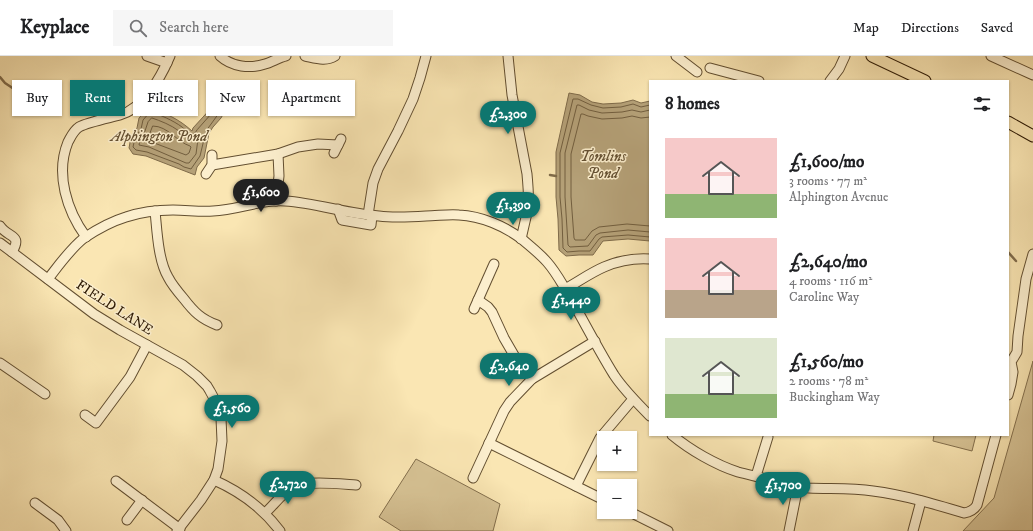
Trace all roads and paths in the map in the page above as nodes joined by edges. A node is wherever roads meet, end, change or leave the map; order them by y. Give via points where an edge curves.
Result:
1 (147, 56) edge
2 (220, 56) edge
3 (286, 56) edge
4 (305, 56) edge
5 (335, 56) edge
6 (426, 56) edge
7 (508, 56) edge
8 (676, 56) edge
9 (844, 56) edge
10 (872, 56) edge
11 (991, 56) edge
12 (168, 60) edge
13 (710, 68) dead end
14 (697, 72) dead end
15 (1033, 74) edge
16 (728, 77) edge
17 (751, 80) edge
18 (831, 80) edge
19 (923, 80) edge
20 (1009, 123) edge
21 (1033, 136) edge
22 (338, 145) dead end
23 (278, 154) junction
24 (212, 155) dead end
25 (212, 165) junction
26 (206, 174) dead end
27 (276, 201) junction
28 (155, 211) junction
29 (525, 217) junction
30 (370, 219) junction
31 (0, 226) edge
32 (509, 231) junction
33 (86, 237) junction
34 (521, 239) junction
35 (0, 243) edge
36 (12, 252) junction
37 (1033, 254) edge
38 (649, 259) edge
39 (494, 264) dead end
40 (48, 279) junction
41 (565, 289) junction
42 (217, 326) dead end
43 (595, 341) junction
44 (147, 345) junction
45 (0, 363) edge
46 (532, 379) junction
47 (1009, 391) edge
48 (45, 394) dead end
49 (633, 399) junction
50 (85, 415) dead end
51 (649, 415) edge
52 (674, 436) edge
53 (996, 436) edge
54 (768, 437) dead end
55 (489, 443) junction
56 (756, 476) junction
57 (473, 478) dead end
58 (116, 480) dead end
59 (214, 480) junction
60 (356, 485) dead end
61 (576, 486) junction
62 (798, 486) junction
63 (597, 496) edge
64 (142, 500) junction
65 (922, 501) junction
66 (35, 503) dead end
67 (265, 513) junction
68 (637, 516) edge
69 (127, 520) dead end
70 (179, 530) edge
71 (66, 531) edge
72 (280, 531) edge
73 (668, 531) edge
74 (789, 531) edge
75 (913, 531) edge

1 - 12 street
2 - 3 street via 228,62 249,67
4 - 5 street via 322,59
6 - 30 street via 413,99 373,183
7 - 29 street via 512,95 527,174 528,202
8 - 14 street
9 - 18 street
10 - 19 main road
11 - 15 street
12 - 33 street via 152,90 136,106 122,114 78,128 71,136 63,162 63,182 71,213
13 - 16 street
16 - 17 street
20 - 21 main road
22 - 23 street via 318,144
23 - 25 street
23 - 27 street
24 - 25 street
25 - 26 street
27 - 28 street via 228,210
27 - 30 street via 301,202
28 - 33 street via 123,218
28 - 42 street via 161,256 167,276 195,312
29 - 32 street
29 - 34 street
30 - 32 street via 460,215 491,222
31 - 36 street via 15,237 16,244
32 - 34 street
33 - 40 street via 71,250
34 - 41 street via 547,262
35 - 36 street, FIELD LANE
36 - 40 street, FIELD LANE
37 - 47 street via 1026,279 1017,352 1011,362 1013,372
38 - 41 street via 626,261 604,267
39 - 46 street via 476,305 488,307 492,312 515,357
40 - 44 street, FIELD LANE via 94,314
41 - 43 street
43 - 46 street
43 - 49 street via 614,375
44 - 50 street via 130,376 96,423
44 - 59 street, FIELD LANE via 191,371 204,383 214,398 221,418 222,441
45 - 48 street
46 - 55 street via 507,407
49 - 51 street
49 - 61 street via 600,438
52 - 56 street via 718,464
53 - 65 street via 994,452 975,508 964,513
54 - 56 street
55 - 57 street
55 - 61 street
56 - 62 street
58 - 64 street
59 - 67 street via 240,493
59 - 70 street, FIELD LANE
60 - 67 street via 296,486 286,492
61 - 63 street
62 - 65 street via 872,490
62 - 74 street
64 - 69 street
64 - 70 street
65 - 75 street
66 - 71 street via 58,520
67 - 72 street
68 - 73 street

